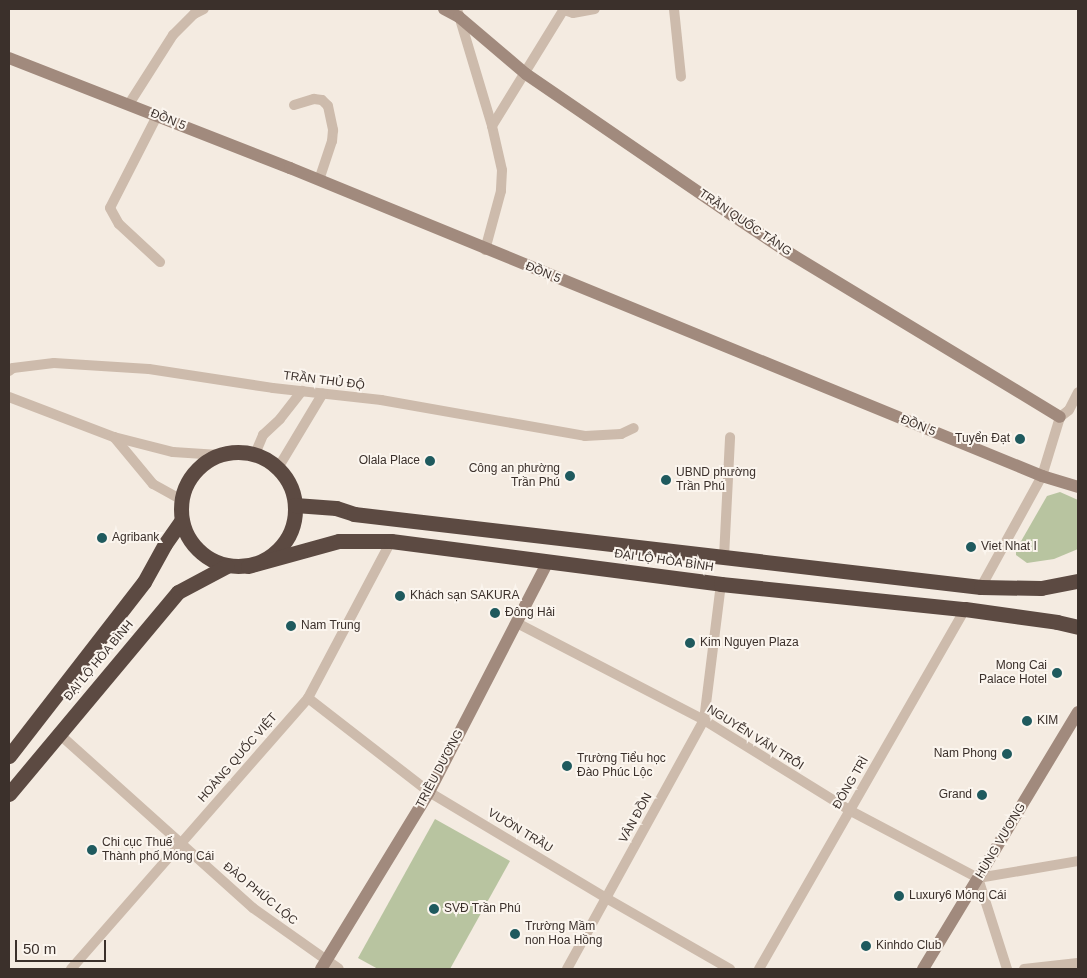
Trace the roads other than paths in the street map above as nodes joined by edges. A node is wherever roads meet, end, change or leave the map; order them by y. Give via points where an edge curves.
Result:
1 (204, 9) edge
2 (444, 9) edge
3 (595, 9) edge
4 (674, 9) edge
5 (564, 10) edge
6 (458, 13) edge
7 (9, 58) edge
8 (526, 74) junction
9 (681, 77) dead end
10 (129, 104) junction
11 (294, 105) dead end
12 (157, 116) junction
13 (492, 126) junction
14 (319, 180) junction
15 (485, 250) junction
16 (160, 262) dead end
17 (9, 371) edge
18 (302, 391) junction
19 (1078, 392) edge
20 (323, 394) junction
21 (9, 397) edge
22 (1060, 417) junction
23 (634, 428) dead end
24 (114, 437) junction
25 (730, 437) dead end
26 (255, 454) junction
27 (219, 455) junction
28 (278, 468) junction
29 (1042, 476) junction
30 (1078, 487) edge
31 (182, 500) junction
32 (295, 505) junction
33 (182, 520) junction
34 (557, 537) junction
35 (391, 541) junction
36 (724, 557) junction
37 (551, 561) junction
38 (227, 566) junction
39 (248, 566) junction
40 (1078, 581) edge
41 (721, 584) junction
42 (981, 586) junction
43 (965, 609) junction
44 (517, 623) junction
45 (1078, 627) edge
46 (308, 698) junction
47 (1078, 712) edge
48 (41, 716) junction
49 (704, 720) junction
50 (58, 732) junction
51 (9, 756) edge
52 (429, 792) junction
53 (9, 794) edge
54 (849, 810) junction
55 (180, 843) junction
56 (1078, 861) edge
57 (978, 878) junction
58 (606, 898) junction
59 (1078, 963) edge
60 (324, 966) edge
61 (71, 969) edge
62 (339, 969) edge
63 (567, 969) edge
64 (730, 969) edge
65 (759, 969) edge
66 (923, 969) edge
67 (1008, 969) edge
68 (1024, 969) edge

1 - 10 street via 194,14 173,35
2 - 6 street, TRẦN QUỐC TẢNG
3 - 5 street via 573,13
4 - 9 street
5 - 8 street
6 - 8 street, TRẦN QUỐC TẢNG
6 - 13 street
7 - 10 street, ĐỒN 5
8 - 13 street
8 - 22 street, TRẦN QUỐC TẢNG via 786,251
10 - 12 street, ĐỒN 5
11 - 14 street via 314,99 322,100 328,106 332,141
12 - 14 street, ĐỒN 5
12 - 16 street via 110,208 119,224
13 - 15 street via 503,181
14 - 15 street, ĐỒN 5
15 - 29 street, ĐỒN 5
17 - 18 street, TRẦN THỦ ĐỘ via 54,363 149,368
18 - 20 street, TRẦN THỦ ĐỘ
18 - 26 street via 263,436
19 - 22 street via 1069,410
20 - 23 street, TRẦN THỦ ĐỘ via 381,400 585,436 620,434
20 - 28 street
21 - 24 street
22 - 29 street
24 - 27 street via 173,452
24 - 31 street via 153,484
25 - 36 street
26 - 27 highway
26 - 28 highway
27 - 31 highway via 194,472
28 - 32 highway via 290,485
29 - 30 street, ĐỒN 5
29 - 42 street
31 - 33 highway
32 - 34 highway, ĐẠI LỘ HÒA BÌNH
32 - 39 highway via 293,526 283,545 268,559
33 - 38 highway via 196,548 208,558
33 - 48 highway, ĐẠI LỘ HÒA BÌNH via 144,582
34 - 36 highway, ĐẠI LỘ HÒA BÌNH
34 - 37 highway
35 - 37 highway, ĐẠI LỘ HÒA BÌNH
35 - 39 highway, ĐẠI LỘ HÒA BÌNH via 339,541
35 - 46 street, HOÀNG QUỐC VIỆT
36 - 41 highway
36 - 42 highway, ĐẠI LỘ HÒA BÌNH
37 - 41 highway, ĐẠI LỘ HÒA BÌNH
37 - 44 street, TRIỀU DƯƠNG
38 - 39 highway
38 - 50 highway, ĐẠI LỘ HÒA BÌNH via 178,592
40 - 42 highway, ĐẠI LỘ HÒA BÌNH via 1041,588
41 - 43 highway, ĐẠI LỘ HÒA BÌNH
41 - 49 street, VÂN ĐỒN
42 - 43 highway
43 - 45 highway, ĐẠI LỘ HÒA BÌNH
43 - 54 street, ĐÔNG TRÌ
44 - 49 street, NGUYỄN VĂN TRỖI
44 - 52 street, TRIỀU DƯƠNG
46 - 52 street, VƯỜN TRẦU
46 - 55 street, HOÀNG QUỐC VIỆT
47 - 57 street, HÙNG VƯƠNG
48 - 50 highway
48 - 51 highway, ĐẠI LỘ HÒA BÌNH
49 - 54 street, NGUYỄN VĂN TRỖI
49 - 58 street, VÂN ĐỒN
50 - 53 highway, ĐẠI LỘ HÒA BÌNH
50 - 55 street, ĐÀO PHÚC LỘC
52 - 58 street, VƯỜN TRẦU
52 - 60 street, TRIỀU DƯƠNG
54 - 57 street, NGUYỄN VĂN TRỖI
54 - 65 street, ĐÔNG TRÌ
55 - 60 street, ĐÀO PHÚC LỘC
55 - 61 street, HOÀNG QUỐC VIỆT
56 - 57 street
57 - 66 street, HÙNG VƯƠNG
57 - 67 street
58 - 63 street, VÂN ĐỒN
58 - 64 street, VƯỜN TRẦU
59 - 68 street
60 - 62 street, ĐÀO PHÚC LỘC

